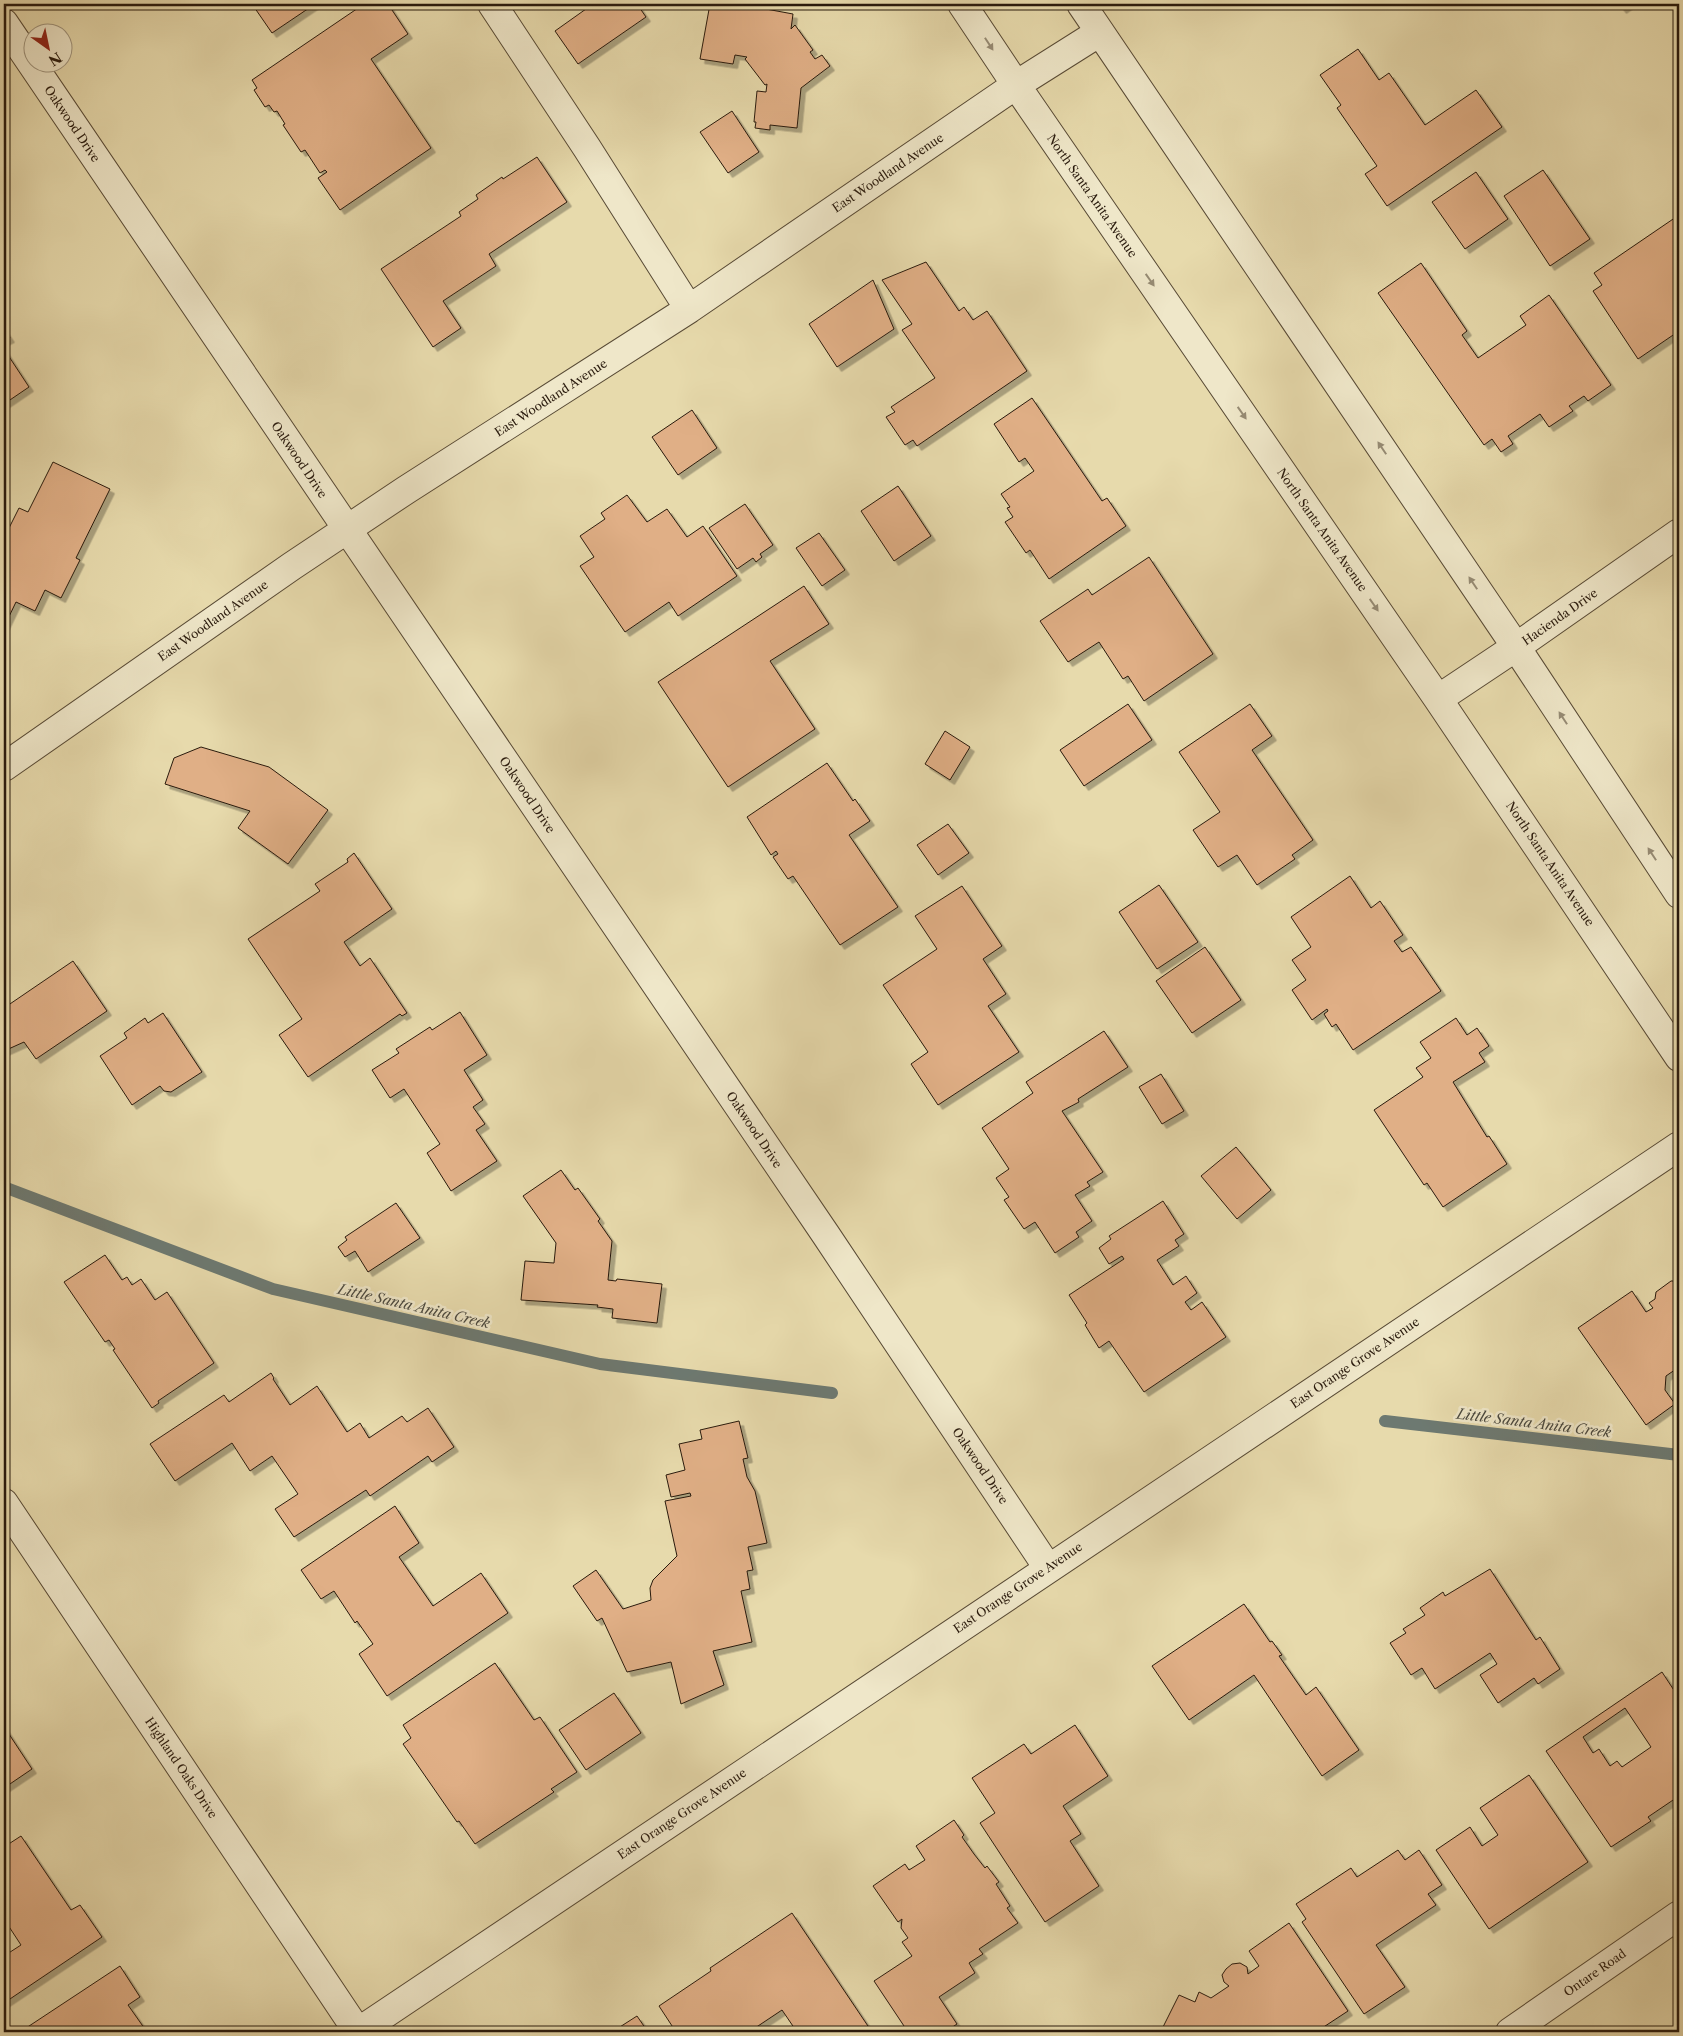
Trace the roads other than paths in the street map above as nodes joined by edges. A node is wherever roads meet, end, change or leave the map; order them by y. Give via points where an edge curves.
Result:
1 (492, 4) edge
2 (962, 4) edge
3 (1081, 4) edge
4 (4, 23) edge
5 (1100, 32) junction
6 (1016, 85) junction
7 (689, 309) junction
8 (347, 531) junction
9 (1679, 533) edge
10 (1516, 647) junction
11 (1438, 699) junction
12 (4, 767) edge
13 (1679, 894) edge
14 (1679, 1057) edge
15 (1679, 1146) edge
16 (4, 1503) edge
17 (1048, 1568) junction
18 (1679, 1915) edge
19 (358, 2032) edge
20 (1510, 2032) edge

1 - 7 street
2 -> 6 street, North Santa Anita Avenue
3 - 5 street
4 - 8 street, Oakwood Drive
5 - 6 street, East Woodland Avenue
10 -> 5 street
6 - 7 street, East Woodland Avenue
6 -> 11 street, North Santa Anita Avenue
7 - 8 street, East Woodland Avenue
8 - 12 street, East Woodland Avenue
8 - 17 street, Oakwood Drive via 826,1235
9 - 10 street, Hacienda Drive
10 - 11 street, Hacienda Drive
13 -> 10 street
11 - 14 street, North Santa Anita Avenue
15 - 17 street, East Orange Grove Avenue
16 - 19 street, Highland Oaks Drive
17 - 19 street, East Orange Grove Avenue
18 - 20 street, Ontare Road

